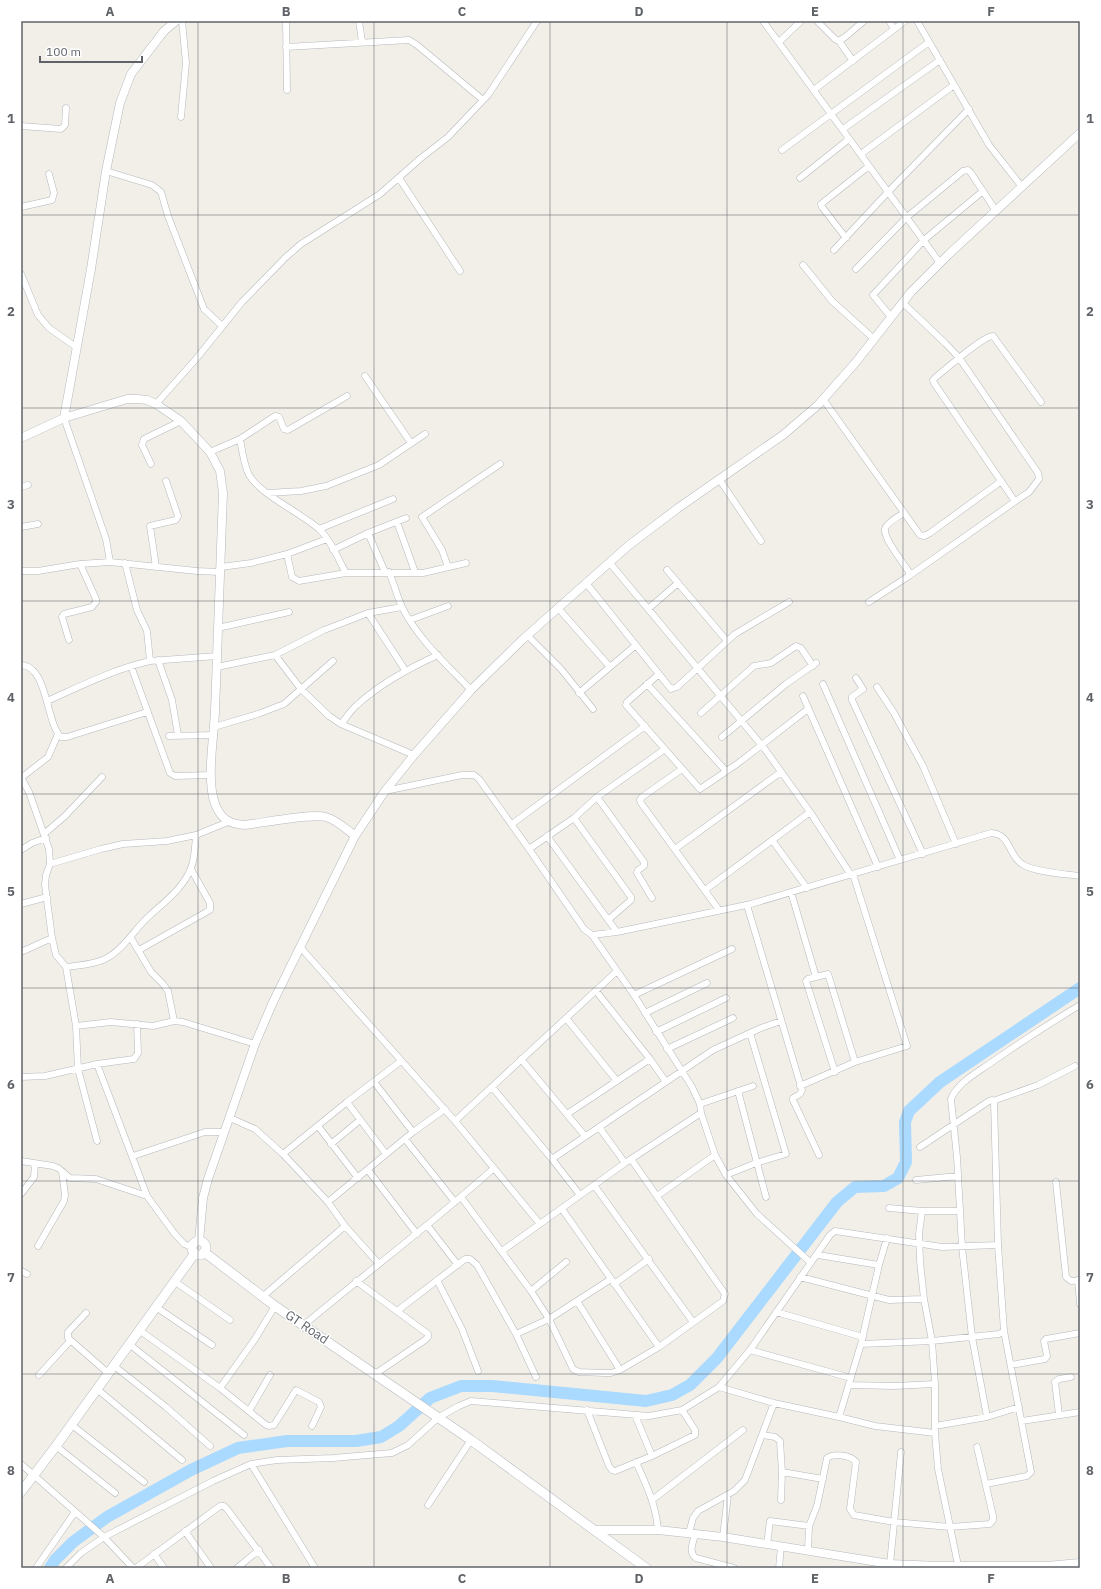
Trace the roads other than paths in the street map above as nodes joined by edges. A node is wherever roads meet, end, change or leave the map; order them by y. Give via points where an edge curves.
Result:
1 (176, 21) edge
2 (182, 21) edge
3 (286, 21) edge
4 (359, 21) edge
5 (537, 21) edge
6 (763, 21) edge
7 (801, 21) edge
8 (817, 21) edge
9 (864, 21) edge
10 (889, 21) edge
11 (905, 21) edge
12 (917, 21) edge
13 (894, 29) junction
14 (839, 41) junction
15 (362, 42) junction
16 (779, 42) junction
17 (929, 42) junction
18 (286, 47) junction
19 (940, 60) junction
20 (852, 61) junction
21 (954, 85) junction
22 (815, 89) junction
23 (287, 90) dead end
24 (483, 100) junction
25 (66, 108) dead end
26 (969, 109) junction
27 (831, 113) junction
28 (181, 117) dead end
29 (21, 126) edge
30 (843, 129) junction
31 (1080, 133) edge
32 (850, 139) junction
33 (782, 150) dead end
34 (861, 154) junction
35 (869, 166) junction
36 (106, 171) junction
37 (49, 174) dead end
38 (399, 178) junction
39 (800, 178) dead end
40 (1022, 187) junction
41 (983, 191) junction
42 (888, 192) junction
43 (21, 207) edge
44 (996, 211) junction
45 (907, 217) junction
46 (846, 238) junction
47 (924, 240) junction
48 (834, 250) dead end
49 (940, 262) junction
50 (803, 265) dead end
51 (856, 269) dead end
52 (460, 271) dead end
53 (21, 274) edge
54 (902, 302) junction
55 (891, 317) junction
56 (222, 326) junction
57 (874, 339) junction
58 (76, 347) junction
59 (959, 358) junction
60 (366, 376) dead end
61 (347, 396) dead end
62 (823, 399) junction
63 (1041, 402) dead end
64 (156, 404) junction
65 (64, 418) junction
66 (181, 421) junction
67 (425, 434) dead end
68 (21, 438) edge
69 (240, 439) junction
70 (411, 443) junction
71 (210, 452) junction
72 (151, 464) dead end
73 (500, 464) dead end
74 (719, 479) junction
75 (166, 481) dead end
76 (1000, 482) junction
77 (28, 485) dead end
78 (21, 487) edge
79 (268, 493) junction
80 (393, 499) dead end
81 (1018, 499) junction
82 (904, 513) junction
83 (406, 518) dead end
84 (397, 522) junction
85 (38, 524) dead end
86 (21, 527) edge
87 (319, 529) junction
88 (368, 533) junction
89 (327, 539) junction
90 (761, 541) dead end
91 (333, 550) junction
92 (287, 554) junction
93 (110, 562) junction
94 (609, 562) junction
95 (125, 563) junction
96 (466, 563) dead end
97 (80, 564) junction
98 (156, 567) junction
99 (448, 567) junction
100 (220, 569) junction
101 (668, 570) dead end
102 (21, 571) edge
103 (387, 572) junction
104 (415, 572) junction
105 (346, 573) junction
106 (909, 576) junction
107 (586, 583) junction
108 (678, 583) junction
109 (789, 602) dead end
110 (869, 602) dead end
111 (448, 606) dead end
112 (402, 607) junction
113 (558, 608) junction
114 (648, 609) junction
115 (289, 612) dead end
116 (368, 613) junction
117 (410, 620) junction
118 (218, 628) junction
119 (527, 635) junction
120 (70, 640) dead end
121 (727, 641) junction
122 (636, 646) junction
123 (275, 655) junction
124 (438, 655) junction
125 (217, 656) junction
126 (158, 660) junction
127 (150, 661) junction
128 (333, 661) dead end
129 (21, 665) edge
130 (131, 666) junction
131 (610, 667) junction
132 (217, 668) junction
133 (697, 668) junction
134 (405, 670) junction
135 (659, 674) junction
136 (856, 678) dead end
137 (647, 684) junction
138 (823, 684) dead end
139 (877, 687) dead end
140 (301, 689) junction
141 (471, 690) junction
142 (580, 693) junction
143 (720, 695) junction
144 (802, 696) dead end
145 (47, 701) junction
146 (593, 709) dead end
147 (808, 709) junction
148 (147, 712) junction
149 (701, 713) dead end
150 (741, 721) junction
151 (341, 724) junction
152 (645, 726) junction
153 (214, 731) junction
154 (58, 734) junction
155 (169, 736) dead end
156 (178, 736) junction
157 (722, 737) dead end
158 (761, 745) junction
159 (665, 749) junction
160 (414, 755) junction
161 (682, 769) junction
162 (726, 771) junction
163 (781, 772) junction
164 (211, 775) junction
165 (21, 777) edge
166 (102, 777) dead end
167 (385, 791) junction
168 (597, 797) junction
169 (810, 812) junction
170 (574, 818) junction
171 (228, 822) junction
172 (512, 824) junction
173 (196, 835) junction
174 (45, 836) junction
175 (355, 836) junction
176 (547, 836) junction
177 (772, 840) junction
178 (956, 844) junction
179 (529, 849) junction
180 (675, 849) junction
181 (21, 850) edge
182 (922, 854) junction
183 (900, 860) junction
184 (50, 864) junction
185 (878, 867) junction
186 (191, 869) junction
187 (852, 875) junction
188 (1080, 876) edge
189 (807, 888) junction
190 (705, 890) junction
191 (791, 892) junction
192 (47, 897) junction
193 (652, 898) dead end
194 (21, 904) edge
195 (747, 905) junction
196 (719, 910) junction
197 (608, 920) junction
198 (617, 932) junction
199 (592, 935) junction
200 (52, 938) junction
201 (130, 938) junction
202 (301, 948) junction
203 (732, 949) dead end
204 (139, 950) junction
205 (21, 952) edge
206 (66, 967) junction
207 (617, 971) junction
208 (816, 977) junction
209 (707, 983) dead end
210 (596, 991) junction
211 (634, 995) junction
212 (726, 998) dead end
213 (1080, 1005) edge
214 (645, 1013) junction
215 (566, 1018) junction
216 (733, 1018) dead end
217 (174, 1021) junction
218 (781, 1021) junction
219 (137, 1024) junction
220 (76, 1026) junction
221 (656, 1032) junction
222 (750, 1033) junction
223 (255, 1044) junction
224 (667, 1049) junction
225 (521, 1059) junction
226 (650, 1059) junction
227 (401, 1061) junction
228 (855, 1062) junction
229 (97, 1064) junction
230 (1075, 1066) dead end
231 (78, 1069) junction
232 (682, 1071) junction
233 (835, 1072) junction
234 (21, 1077) edge
235 (617, 1081) junction
236 (374, 1082) junction
237 (666, 1082) junction
238 (754, 1086) dead end
239 (800, 1086) junction
240 (492, 1087) junction
241 (738, 1091) junction
242 (993, 1101) junction
243 (347, 1102) junction
244 (700, 1104) junction
245 (445, 1109) junction
246 (701, 1113) junction
247 (567, 1114) junction
248 (230, 1118) junction
249 (360, 1120) junction
250 (455, 1121) junction
251 (954, 1125) junction
252 (318, 1126) junction
253 (599, 1127) junction
254 (225, 1132) junction
255 (413, 1132) junction
256 (585, 1136) junction
257 (405, 1139) junction
258 (97, 1141) dead end
259 (331, 1144) junction
260 (920, 1147) dead end
261 (283, 1154) junction
262 (386, 1154) junction
263 (715, 1155) junction
264 (819, 1155) dead end
265 (133, 1156) junction
266 (552, 1159) junction
267 (631, 1159) junction
268 (21, 1161) edge
269 (625, 1163) junction
270 (756, 1163) junction
271 (35, 1164) junction
272 (494, 1168) junction
273 (368, 1170) junction
274 (62, 1171) junction
275 (726, 1175) junction
276 (958, 1176) junction
277 (358, 1178) junction
278 (916, 1180) dead end
279 (1056, 1182) dead end
280 (594, 1184) junction
281 (21, 1194) edge
282 (580, 1195) junction
283 (147, 1196) junction
284 (657, 1196) junction
285 (461, 1197) junction
286 (766, 1198) dead end
287 (328, 1202) junction
288 (455, 1202) junction
289 (889, 1208) dead end
290 (562, 1209) junction
291 (922, 1211) junction
292 (960, 1212) junction
293 (540, 1224) junction
294 (427, 1225) junction
295 (345, 1226) junction
296 (417, 1234) junction
297 (887, 1238) junction
298 (920, 1244) junction
299 (998, 1245) junction
300 (38, 1246) dead end
301 (962, 1247) junction
302 (198, 1248) junction
303 (502, 1251) junction
304 (818, 1255) junction
305 (649, 1259) junction
306 (566, 1262) dead end
307 (811, 1263) junction
308 (378, 1264) junction
309 (458, 1265) junction
310 (879, 1265) junction
311 (800, 1277) junction
312 (437, 1280) junction
313 (1079, 1280) edge
314 (174, 1281) junction
315 (356, 1281) junction
316 (612, 1282) junction
317 (531, 1291) junction
318 (872, 1296) junction
319 (262, 1297) junction
320 (924, 1299) junction
321 (577, 1301) junction
322 (1080, 1304) edge
323 (275, 1306) junction
324 (156, 1307) junction
325 (397, 1311) junction
326 (776, 1312) junction
327 (86, 1313) dead end
328 (549, 1319) junction
329 (230, 1320) dead end
330 (693, 1322) junction
331 (304, 1325) junction
332 (139, 1330) junction
333 (1004, 1331) junction
334 (1080, 1333) edge
335 (516, 1334) junction
336 (972, 1337) junction
337 (862, 1340) junction
338 (70, 1341) junction
339 (932, 1341) junction
340 (129, 1344) junction
341 (212, 1345) dead end
342 (659, 1347) junction
343 (750, 1350) junction
344 (113, 1365) junction
345 (1011, 1365) junction
346 (620, 1370) junction
347 (478, 1371) dead end
348 (108, 1373) junction
349 (375, 1374) junction
350 (40, 1375) dead end
351 (270, 1375) dead end
352 (536, 1377) dead end
353 (1071, 1377) dead end
354 (851, 1378) junction
355 (935, 1384) junction
356 (848, 1386) junction
357 (719, 1387) junction
358 (220, 1388) junction
359 (96, 1389) junction
360 (774, 1403) junction
361 (1019, 1407) junction
362 (587, 1410) junction
363 (682, 1410) junction
364 (248, 1411) junction
365 (1080, 1412) edge
366 (635, 1415) junction
367 (436, 1416) junction
368 (1059, 1416) junction
369 (839, 1417) junction
370 (987, 1417) junction
371 (1022, 1421) junction
372 (72, 1424) junction
373 (312, 1426) dead end
374 (743, 1430) dead end
375 (935, 1430) junction
376 (244, 1435) dead end
377 (763, 1435) junction
378 (471, 1440) junction
379 (56, 1446) junction
380 (210, 1446) dead end
381 (977, 1447) dead end
382 (901, 1452) dead end
383 (652, 1456) junction
384 (182, 1460) dead end
385 (636, 1462) junction
386 (21, 1464) edge
387 (251, 1464) junction
388 (782, 1472) junction
389 (34, 1475) junction
390 (823, 1479) junction
391 (144, 1482) dead end
392 (986, 1484) junction
393 (21, 1492) edge
394 (115, 1494) dead end
395 (728, 1494) junction
396 (652, 1500) junction
397 (781, 1500) dead end
398 (428, 1505) dead end
399 (75, 1512) junction
400 (894, 1522) junction
401 (809, 1526) junction
402 (950, 1527) junction
403 (596, 1530) junction
404 (658, 1530) junction
405 (185, 1531) junction
406 (692, 1534) junction
407 (104, 1537) junction
408 (723, 1537) junction
409 (767, 1544) junction
410 (781, 1546) junction
411 (259, 1550) junction
412 (808, 1550) junction
413 (154, 1554) junction
414 (1080, 1563) edge
415 (890, 1564) junction
416 (958, 1565) junction
417 (131, 1567) edge
418 (996, 1567) edge
419 (36, 1568) edge
420 (66, 1568) edge
421 (164, 1568) edge
422 (210, 1568) edge
423 (237, 1568) edge
424 (271, 1568) edge
425 (315, 1568) edge
426 (646, 1568) edge
427 (734, 1568) edge
428 (779, 1568) edge

1 - 36 street via 164,31 131,74 120,103
2 - 28 street via 186,63
3 - 18 street
4 - 15 street
5 - 24 street
6 - 16 street
7 - 16 street
8 - 14 street
9 - 14 street
10 - 13 street
11 - 13 street
12 - 17 street
13 - 20 street
14 - 20 street
15 - 18 street
15 - 24 street via 413,42
16 - 22 street
17 - 19 street
17 - 27 street
18 - 23 street
19 - 21 street
19 - 30 street
20 - 22 street
21 - 26 street
21 - 34 street
22 - 27 street
24 - 38 street via 448,137
25 - 29 street via 65,125 61,129
26 - 40 street via 989,144
26 - 42 street
27 - 30 street
27 - 33 street
30 - 32 street
31 - 40 street
32 - 34 street
32 - 39 street
34 - 35 street
35 - 42 street
35 - 46 street via 821,204
36 - 56 street via 152,186 161,192 204,309
36 - 58 street
37 - 43 street via 54,193 52,200
38 - 52 street
38 - 56 street via 380,194 291,252
40 - 44 street
41 - 44 street
41 - 45 street via 971,173 965,170
41 - 47 street
42 - 45 street
42 - 46 street
44 - 49 street
45 - 47 street
45 - 51 street
46 - 48 street
47 - 49 street
47 - 55 street via 873,295
49 - 54 street
50 - 57 street via 832,301
53 - 58 street via 38,315 49,328
54 - 55 street
54 - 59 street
55 - 57 street
56 - 64 street
57 - 62 street
58 - 65 street
59 - 63 street via 986,338 993,336
59 - 76 street via 934,381
59 - 81 street via 1039,475 1032,489
60 - 70 street
61 - 69 street via 288,430 284,429 276,415
62 - 74 street via 783,435
62 - 82 street
64 - 65 street via 127,399
64 - 66 street
65 - 68 street
65 - 93 street via 106,539
66 - 71 street
66 - 72 street via 144,439 142,445
67 - 70 street
69 - 71 street
69 - 79 street via 249,474
70 - 79 street via 379,465 326,486
71 - 100 street via 222,481
73 - 99 street via 422,517 442,550
74 - 90 street
74 - 94 street
75 - 98 street via 178,516 176,520 150,526
76 - 81 street via 1012,499
76 - 82 street via 924,536 919,534
77 - 78 street
79 - 87 street
80 - 87 street
81 - 106 street
82 - 106 street via 886,526 885,531
83 - 84 street
84 - 88 street
84 - 104 street
85 - 86 street
87 - 89 street
88 - 91 street
88 - 103 street
89 - 91 street
89 - 92 street
91 - 105 street
92 - 100 street
92 - 105 street via 292,577 296,580
93 - 95 street
93 - 97 street
94 - 107 street
94 - 114 street
95 - 98 street
95 - 127 street via 138,610 147,631
96 - 99 street
97 - 102 street via 38,571
97 - 120 street via 96,602 92,607 64,614 62,619
98 - 100 street via 197,571
99 - 104 street via 423,573
100 - 118 street
101 - 108 street
103 - 104 street
103 - 105 street
103 - 112 street
106 - 110 street
107 - 113 street
107 - 122 street
108 - 114 street
108 - 121 street
109 - 121 street
111 - 117 street
112 - 116 street
112 - 117 street
113 - 119 street
113 - 131 street
114 - 133 street
115 - 118 street
116 - 123 street via 324,630
116 - 134 street
117 - 124 street
118 - 125 street
119 - 141 street
119 - 142 street via 561,669
121 - 133 street
122 - 131 street
122 - 135 street
123 - 132 street
123 - 140 street
124 - 134 street
124 - 141 street
125 - 126 street
125 - 132 street
126 - 127 street
126 - 156 street via 172,700
127 - 130 street
128 - 140 street
129 - 145 street via 32,670
130 - 145 street
130 - 148 street
131 - 142 street
132 - 153 street
133 - 135 street via 673,689
133 - 143 street
134 - 151 street via 357,705
135 - 137 street
136 - 182 street via 863,689 852,696 852,700
137 - 152 street via 626,703
137 - 162 street
138 - 183 street
139 - 178 street via 923,766
140 - 151 street
140 - 153 street via 276,708
141 - 160 street
142 - 146 street
143 - 149 street
143 - 150 street
143 - 150 street via 754,666 771,663 796,646 801,648 814,665
144 - 147 street
145 - 154 street
147 - 158 street
147 - 185 street
148 - 154 street via 67,737
148 - 164 street via 170,773 175,776
150 - 157 street
150 - 158 street
151 - 160 street
152 - 159 street
152 - 172 street
153 - 156 street
153 - 164 street
154 - 165 street via 48,757
155 - 156 street
158 - 162 street
158 - 163 street
159 - 161 street
159 - 168 street
160 - 167 street
161 - 162 street via 700,789
161 - 180 street via 640,800
163 - 169 street
163 - 180 street
164 - 171 street via 216,804
165 - 174 street
166 - 174 street
167 - 172 street via 462,775 474,775
167 - 175 street
168 - 170 street
168 - 193 street via 644,862 644,866 637,873
169 - 177 street
169 - 187 street
170 - 176 street
170 - 197 street via 631,897 631,900
171 - 173 street
171 - 175 street via 245,825 324,816 335,820
172 - 179 street
173 - 184 street via 160,842 101,848
173 - 186 street
174 - 181 street
174 - 184 street
175 - 202 street
176 - 179 street
176 - 197 street
177 - 189 street
177 - 190 street
178 - 182 street
178 - 188 street via 997,833 1005,838 1015,858 1026,867
179 - 199 street via 584,929
180 - 190 street
182 - 183 street
183 - 185 street
184 - 192 street via 46,880
185 - 187 street
186 - 201 street via 174,893
186 - 204 street via 210,903 210,910
187 - 189 street
187 - 228 street via 907,1045
189 - 191 street
190 - 196 street
191 - 195 street
191 - 208 street
192 - 194 street
192 - 200 street
195 - 196 street
195 - 218 street
196 - 198 street
197 - 198 street
198 - 199 street
199 - 207 street
200 - 205 street
200 - 206 street via 56,954
201 - 204 street
201 - 206 street via 105,959
202 - 223 street
202 - 227 street
203 - 211 street
204 - 217 street via 151,972 168,991
206 - 220 street
207 - 210 street
207 - 211 street
208 - 228 street via 828,974
208 - 233 street via 806,981
209 - 214 street
210 - 215 street
210 - 226 street
211 - 214 street
212 - 221 street
213 - 251 street via 1031,1035 958,1087 951,1099
214 - 221 street
215 - 225 street
215 - 235 street
216 - 224 street
217 - 219 street via 153,1026
217 - 223 street
218 - 222 street
218 - 239 street
219 - 220 street via 111,1022
219 - 229 street via 138,1053 134,1059
220 - 231 street
221 - 224 street
222 - 232 street via 713,1050
222 - 270 street via 786,1152 783,1156
223 - 248 street
224 - 232 street
225 - 240 street
225 - 247 street
226 - 235 street
226 - 237 street
227 - 236 street
227 - 245 street
228 - 233 street
229 - 231 street
229 - 265 street
230 - 242 street via 1038,1085
231 - 234 street via 45,1076
231 - 258 street
232 - 237 street
232 - 244 street
233 - 239 street
235 - 247 street
236 - 243 street
236 - 255 street
237 - 253 street
238 - 241 street
239 - 264 street via 802,1092 794,1096 793,1100
240 - 250 street
240 - 266 street
241 - 244 street
241 - 270 street
242 - 251 street via 989,1101
242 - 299 street
243 - 249 street
243 - 252 street
244 - 246 street
245 - 250 street
245 - 255 street
246 - 263 street
246 - 267 street
247 - 256 street
248 - 254 street
248 - 261 street via 255,1129
249 - 259 street
249 - 262 street
250 - 272 street
251 - 260 street
251 - 276 street
252 - 259 street
252 - 261 street
253 - 256 street
253 - 269 street
254 - 265 street via 205,1132
254 - 302 street via 203,1198
255 - 257 street
256 - 266 street
257 - 262 street
257 - 288 street
259 - 277 street
261 - 287 street
262 - 273 street
263 - 275 street
263 - 284 street
265 - 283 street
266 - 282 street
267 - 269 street
267 - 284 street
268 - 271 street
269 - 280 street
270 - 275 street
270 - 286 street
271 - 274 street via 53,1166
271 - 281 street via 34,1177
272 - 285 street
272 - 293 street
273 - 277 street
273 - 296 street
274 - 283 street via 70,1178 96,1179
274 - 300 street via 64,1201
275 - 307 street via 757,1214
276 - 278 street
276 - 292 street
277 - 287 street
279 - 313 street via 1066,1277 1069,1280
280 - 282 street
280 - 305 street
282 - 290 street
283 - 302 street via 184,1244
284 - 330 street via 725,1294 724,1301
285 - 288 street
285 - 303 street
287 - 295 street
288 - 294 street
289 - 291 street
290 - 293 street
290 - 316 street
291 - 292 street
291 - 298 street
292 - 301 street
293 - 303 street
294 - 296 street
294 - 309 street
295 - 308 street
295 - 319 street
296 - 308 street
297 - 298 street
297 - 304 street via 835,1231
297 - 310 street
298 - 301 street
298 - 320 street
299 - 301 street
299 - 333 street
301 - 336 street
302 - 314 main road
302 - 319 main road, GT Road
303 - 317 street
304 - 307 street
304 - 310 street
305 - 316 street
305 - 330 street
306 - 317 street
307 - 311 street
308 - 315 street
309 - 312 street
309 - 335 street via 467,1259 478,1266
310 - 318 street
311 - 318 street
311 - 326 street
312 - 325 street
312 - 347 street via 462,1329
313 - 322 street
314 - 324 main road
314 - 329 street
315 - 325 street
315 - 331 street
316 - 321 street
316 - 342 street
317 - 328 street
318 - 320 street via 894,1301
318 - 337 street
319 - 323 main road, GT Road
320 - 339 street
321 - 328 street
321 - 346 street
323 - 331 main road, GT Road
323 - 358 street
324 - 332 main road
324 - 341 street
325 - 349 street via 427,1332 428,1337
326 - 337 street
326 - 343 street
327 - 338 street via 68,1332
328 - 335 street
328 - 346 street via 575,1370 604,1373
330 - 342 street
331 - 349 main road, GT Road
332 - 340 main road
332 - 358 street
333 - 336 street via 999,1334
333 - 345 street
334 - 345 street via 1046,1338 1045,1359
335 - 352 street
336 - 339 street
336 - 370 street
337 - 339 street
337 - 354 street
338 - 348 street
338 - 350 street
339 - 355 street
340 - 344 main road
340 - 376 street
342 - 346 street
343 - 354 street
343 - 357 street
344 - 348 main road
344 - 380 street
345 - 361 street
348 - 359 main road
349 - 367 main road, GT Road
351 - 364 street
353 - 368 street via 1059,1379 1055,1383
354 - 356 street
355 - 356 street
355 - 375 street
356 - 369 street
357 - 360 street
357 - 363 street
358 - 364 street
359 - 372 main road
359 - 384 street
360 - 369 street
360 - 377 street
361 - 370 street
361 - 371 street
362 - 366 street
362 - 367 street via 471,1401
362 - 385 street via 611,1468 616,1471
363 - 366 street via 649,1416
363 - 383 street via 695,1430 695,1435
364 - 373 street via 266,1425 272,1426 294,1391 298,1390 320,1403 321,1407
365 - 368 street
366 - 383 street
367 - 378 main road, GT Road
367 - 387 street via 408,1445 392,1453
368 - 371 street
369 - 375 street via 875,1426
370 - 375 street
371 - 392 street via 1032,1470 1030,1474
372 - 379 main road
372 - 391 street
374 - 396 street
375 - 402 street via 938,1469
377 - 388 street via 775,1437 780,1441
377 - 395 street via 745,1480 737,1490
378 - 398 street
378 - 403 main road, GT Road
379 - 389 main road
379 - 394 street
381 - 392 street
382 - 400 street
383 - 385 street
385 - 396 street
386 - 389 street
387 - 407 street
387 - 425 street
388 - 390 street
388 - 397 street
389 - 393 main road
389 - 399 street
390 - 400 street via 829,1456 854,1459 856,1462 850,1509 854,1516
390 - 401 street
392 - 402 street via 992,1522 986,1525
395 - 406 street via 698,1511 693,1518
395 - 408 street
396 - 404 street
399 - 407 street
399 - 419 street
400 - 402 street
400 - 415 street
401 - 409 street via 770,1521
401 - 412 street
402 - 416 street
403 - 404 street
403 - 426 main road, GT Road
404 - 406 street
405 - 411 street via 218,1507 224,1506
405 - 413 street
405 - 422 street
406 - 408 street
406 - 427 street via 693,1556
407 - 417 street
407 - 420 street via 81,1553
408 - 409 street
409 - 410 street
410 - 412 street
410 - 428 street
411 - 423 street
411 - 424 street
412 - 415 street
413 - 417 street
413 - 421 street
414 - 418 street
415 - 416 street
416 - 418 street

